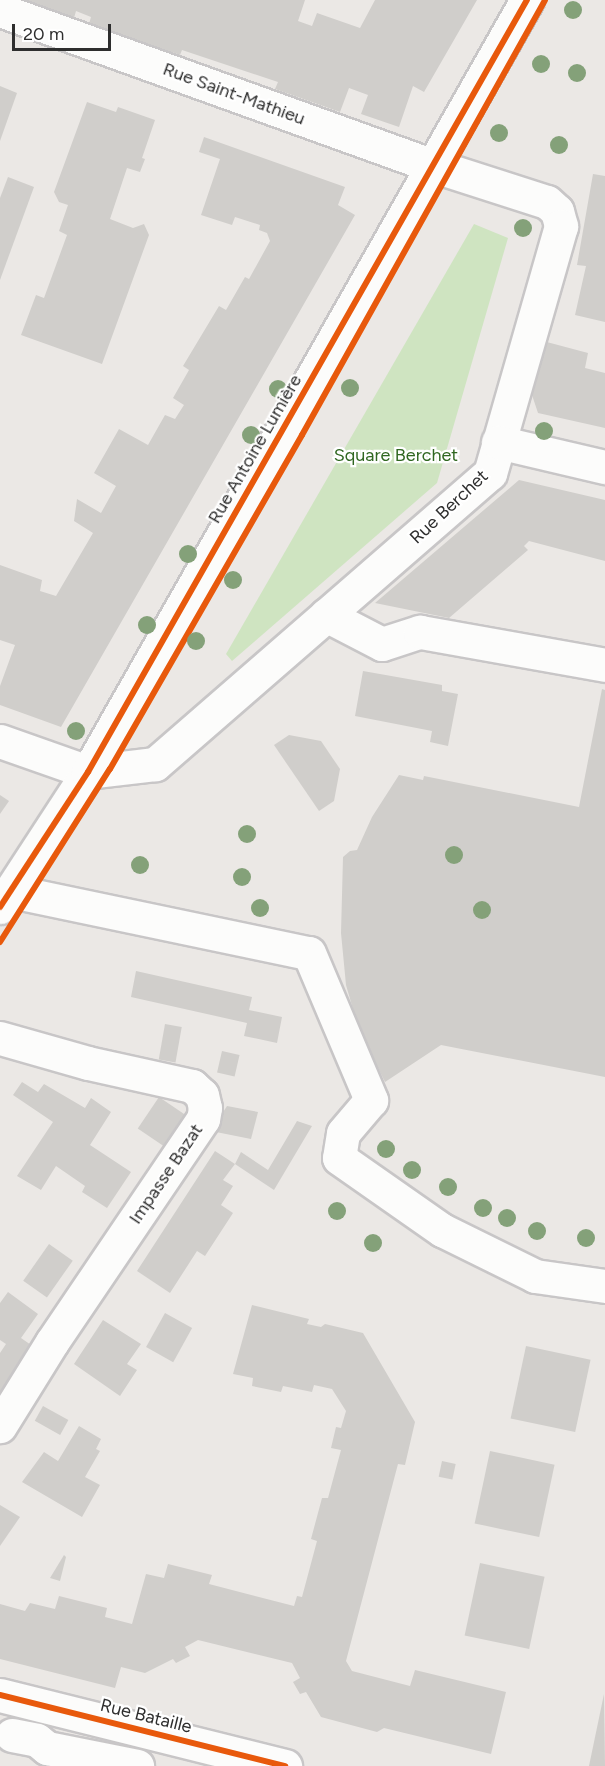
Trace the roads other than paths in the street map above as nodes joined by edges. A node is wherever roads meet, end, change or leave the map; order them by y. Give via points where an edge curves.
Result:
1 (527, 0) edge
2 (0, 10) edge
3 (433, 166) junction
4 (498, 442) junction
5 (605, 467) edge
6 (326, 615) junction
7 (605, 665) edge
8 (0, 741) edge
9 (88, 772) junction
10 (5, 899) edge
11 (0, 1038) edge
12 (605, 1286) edge
13 (0, 1426) edge
14 (0, 1695) edge
15 (43, 1705) junction
16 (74, 1759) edge
17 (137, 1766) edge
18 (285, 1766) edge

1 - 3 street, Rue Antoine Lumière
2 - 3 street, Rue Saint-Mathieu
3 - 4 street, Rue Berchet via 547,202 557,211 561,226
3 - 9 street, Rue Antoine Lumière
4 - 5 street
4 - 6 street, Rue Berchet via 490,473
6 - 7 street via 381,644 420,632
6 - 9 street, Rue Berchet via 155,764
8 - 9 street
9 - 10 street, Rue Antoine Lumière
10 - 12 street via 309,953 371,1100 343,1133 339,1158 442,1230 535,1276
11 - 13 street, Impasse Bazat via 88,1064 192,1086 202,1095 205,1107 203,1119
14 - 15 street, Rue Bataille
15 - 16 street via 24,1738
15 - 18 street, Rue Bataille
16 - 17 street

